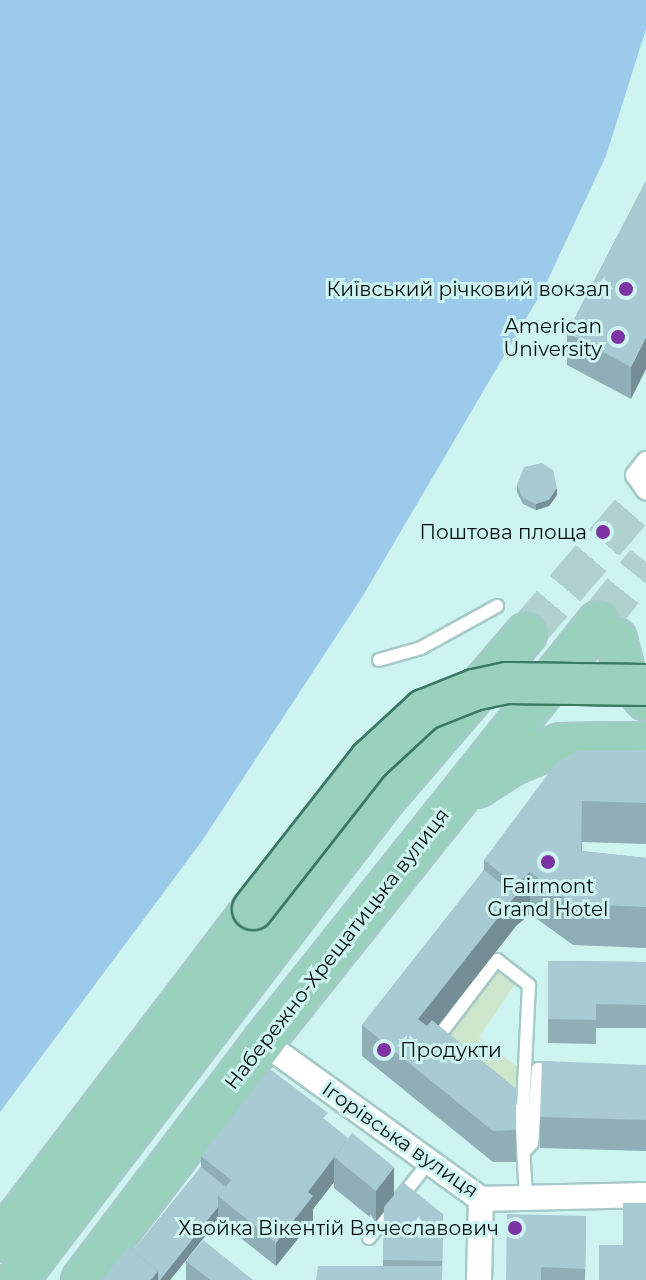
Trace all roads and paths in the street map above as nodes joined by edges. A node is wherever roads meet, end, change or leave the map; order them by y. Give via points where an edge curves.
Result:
1 (646, 461) edge
2 (646, 491) edge
3 (497, 606) dead end
4 (526, 634) tunnel mouth
5 (379, 660) dead end
6 (646, 685) edge
7 (646, 700) edge
8 (646, 743) edge
9 (450, 804) junction
10 (263, 1042) junction
11 (443, 1054) edge
12 (568, 1070) edge
13 (488, 1090) edge
14 (522, 1117) junction
15 (527, 1149) junction
16 (429, 1162) junction
17 (646, 1195) edge
18 (526, 1198) junction
19 (481, 1199) junction
20 (369, 1238) dead end
21 (0, 1241) edge
22 (17, 1280) edge
23 (82, 1280) edge
24 (479, 1280) edge

1 - 2 street via 635,475
3 - 5 lane via 421,648
4 - 22 main road via 381,803
6 - 21 main road, bridge via 507,683 424,710 370,760
7 - 9 main road, Набережно-Хрещатицька вулиця via 625,674 607,631
8 - 9 main road via 561,744 513,764
9 - 10 main road, Набережно-Хрещатицька вулиця
10 - 16 street, Ігорівська вулиця
10 - 23 main road, Набережно-Хрещатицька вулиця
11 - 14 lane via 432,1045 497,960 529,985
12 - 15 lane via 538,1069 532,1143
13 - 14 lane
14 - 15 lane
15 - 18 lane
16 - 19 street, Ігорівська вулиця
16 - 20 lane
17 - 18 street, Ігорівська вулиця
18 - 19 street, Ігорівська вулиця
19 - 24 street

